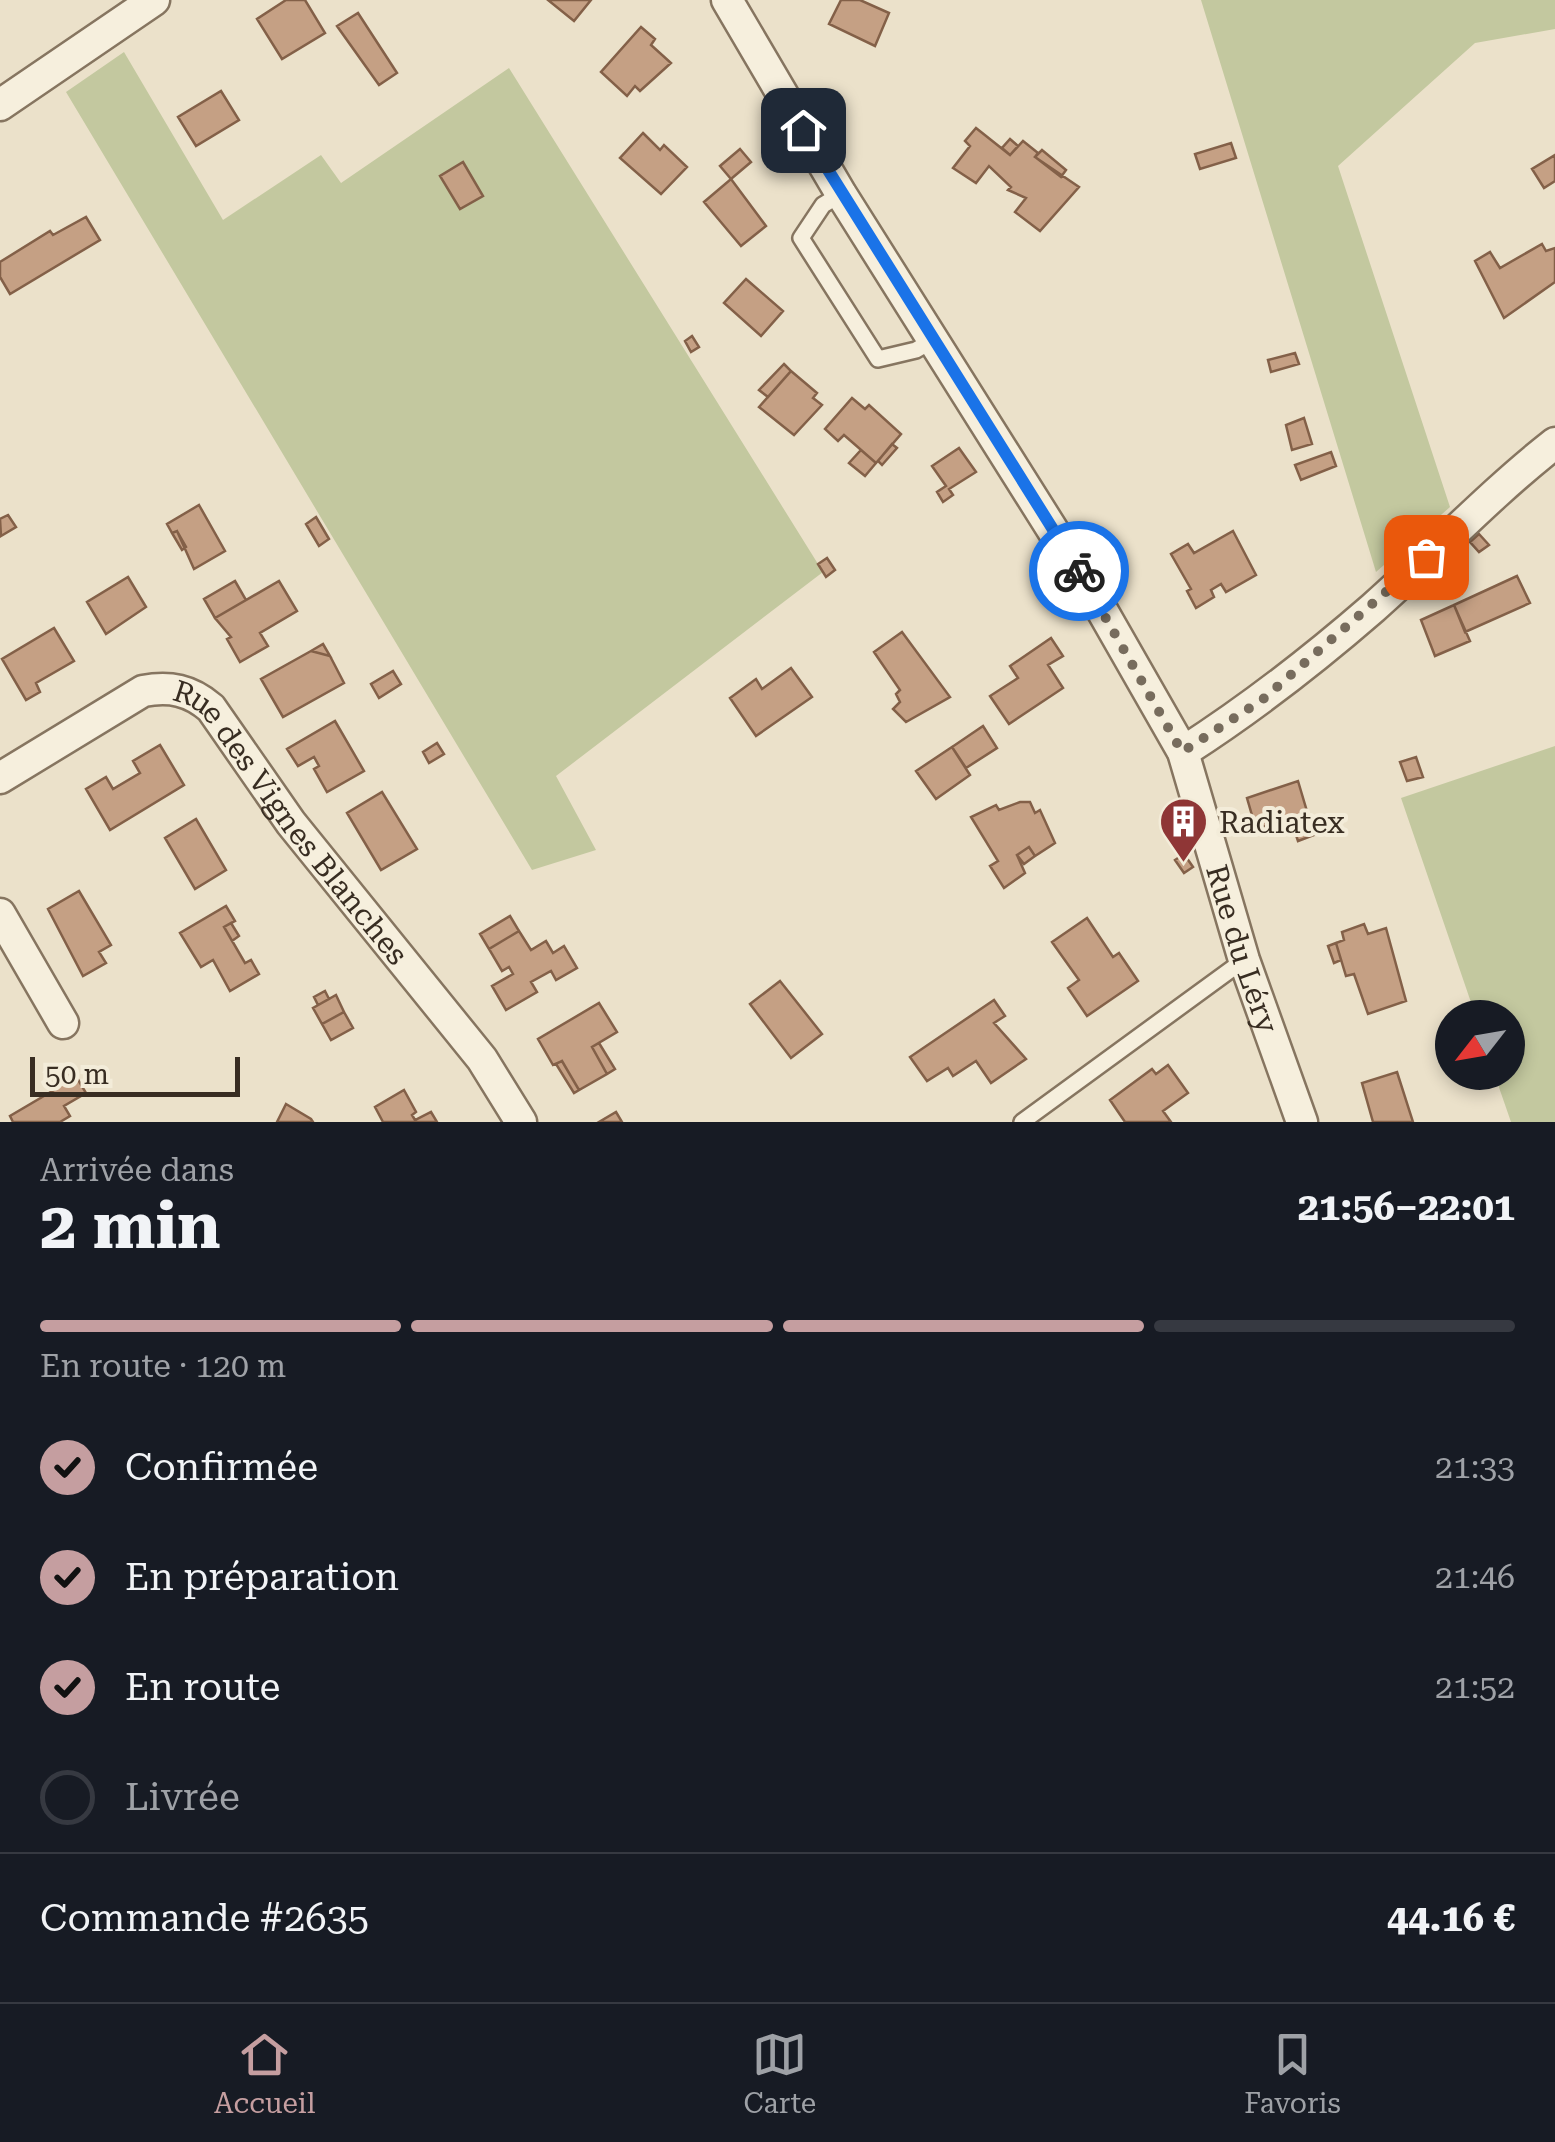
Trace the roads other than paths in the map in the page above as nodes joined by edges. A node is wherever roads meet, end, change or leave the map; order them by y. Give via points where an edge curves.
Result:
1 (154, 0) edge
2 (727, 0) edge
3 (0, 105) edge
4 (841, 194) junction
5 (933, 340) junction
6 (1555, 443) edge
7 (1182, 752) junction
8 (0, 778) edge
9 (0, 914) edge
10 (1244, 960) junction
11 (64, 1023) dead end
12 (521, 1122) edge
13 (1022, 1122) edge
14 (1302, 1122) edge

1 - 3 street
2 - 4 street, Rue du Léry
4 - 5 street, Rue du Léry
4 - 5 lane via 824,205 801,238 878,358
5 - 7 street, Rue du Léry via 1101,607
6 - 7 street via 1262,700
7 - 10 street, Rue du Léry
8 - 12 street, Rue des Vignes Blanches via 143,692 163,688 197,696 482,1059
9 - 11 street
10 - 13 lane
10 - 14 street, Rue du Léry

